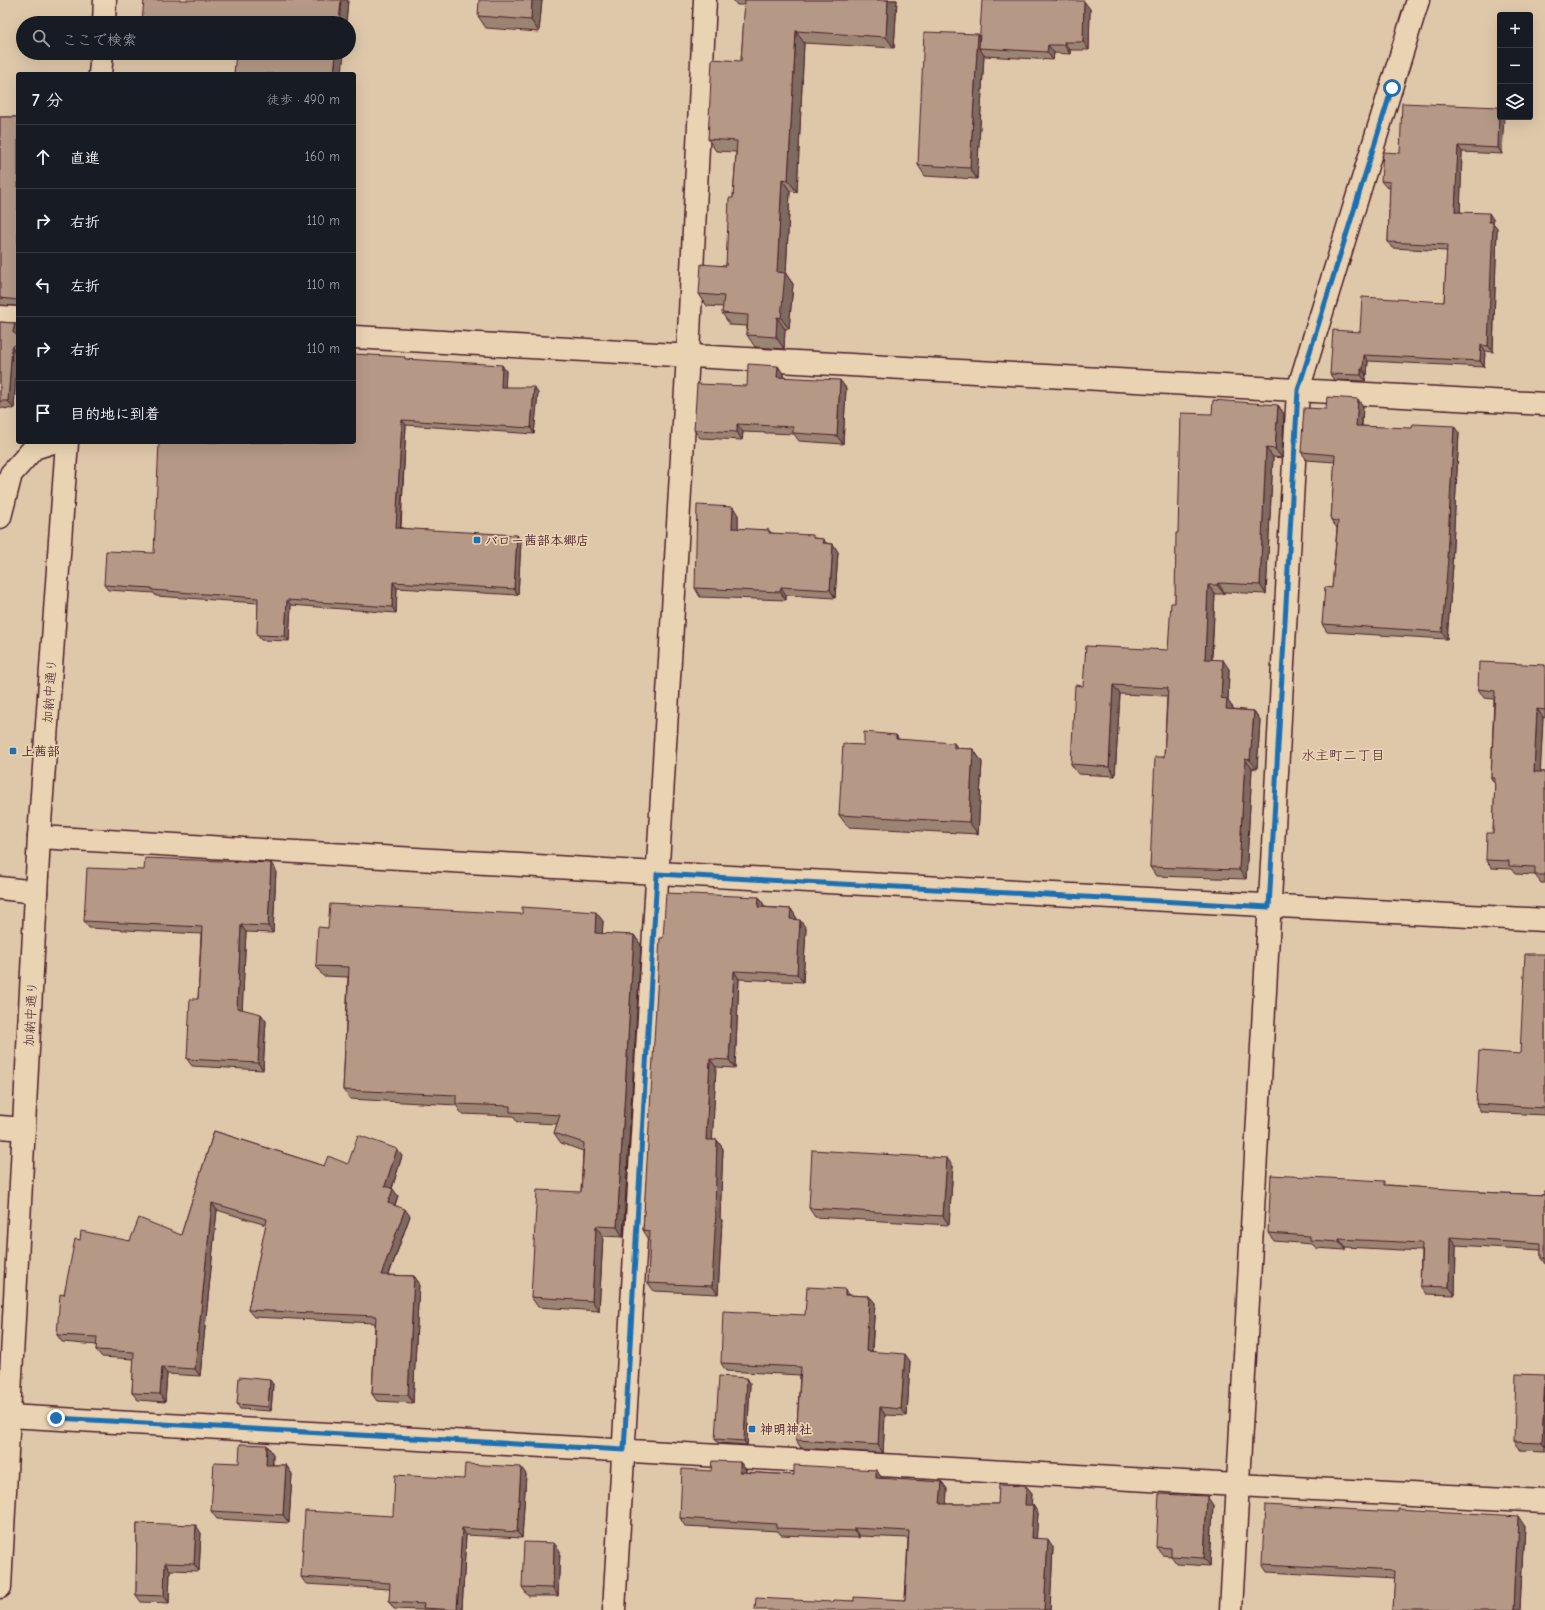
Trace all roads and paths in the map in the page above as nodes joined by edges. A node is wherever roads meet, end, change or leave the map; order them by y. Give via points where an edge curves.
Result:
1 (105, 0) edge
2 (705, 0) edge
3 (1418, 0) edge
4 (104, 16) edge
5 (101, 60) edge
6 (100, 72) edge
7 (0, 317) edge
8 (16, 318) edge
9 (356, 337) edge
10 (688, 355) junction
11 (1298, 390) junction
12 (1545, 404) edge
13 (47, 444) edge
14 (67, 444) edge
15 (0, 517) edge
16 (39, 837) junction
17 (657, 874) junction
18 (0, 888) edge
19 (36, 892) junction
20 (1269, 907) junction
21 (1545, 920) edge
22 (0, 1127) edge
23 (24, 1129) junction
24 (4, 1414) edge
25 (624, 1450) junction
26 (1237, 1485) junction
27 (1545, 1501) edge
28 (0, 1587) edge
29 (614, 1610) edge
30 (1231, 1610) edge

1 - 4 main road
2 - 10 main road
3 - 11 main road
5 - 6 main road
7 - 8 main road
9 - 10 main road
10 - 11 main road
10 - 17 main road
11 - 12 main road
11 - 20 main road
13 - 15 main road via 34,448 11,474
14 - 16 main road, 加納中通り
16 - 17 main road
16 - 19 main road, 加納中通り
17 - 20 main road
17 - 25 main road
18 - 19 main road
19 - 23 main road, 加納中通り
20 - 21 main road
20 - 26 main road
22 - 23 main road
23 - 24 main road, 加納中通り
24 - 25 main road
24 - 28 main road, 加納中通り
25 - 26 main road
25 - 29 main road
26 - 27 main road
26 - 30 main road

